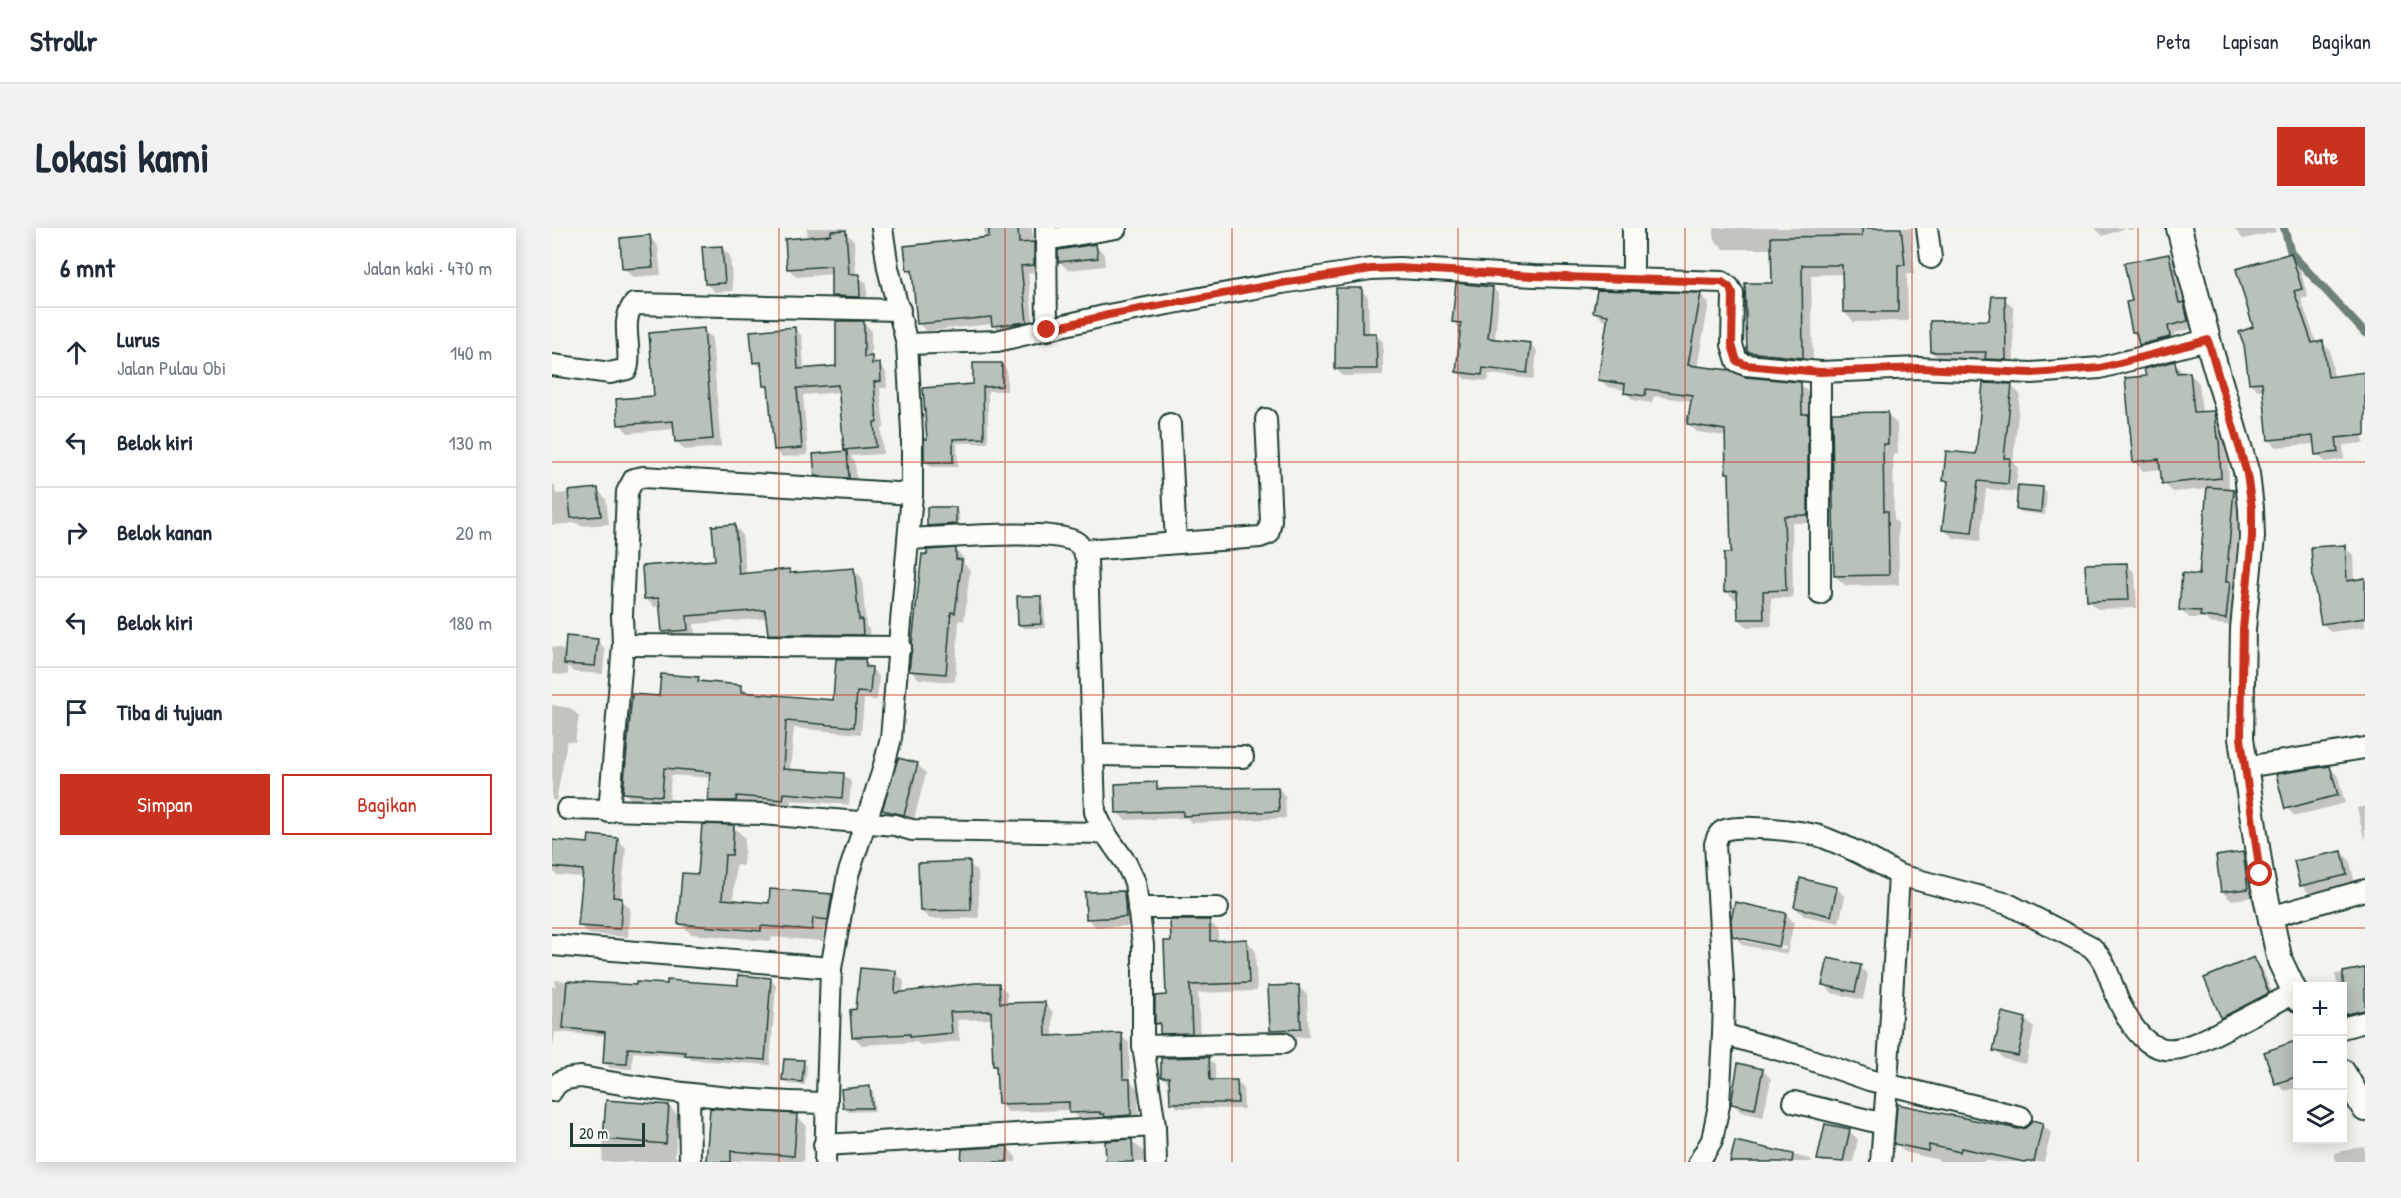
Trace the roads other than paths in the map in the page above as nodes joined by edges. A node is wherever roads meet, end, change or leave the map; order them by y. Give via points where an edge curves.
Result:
1 (882, 228) edge
2 (1116, 228) edge
3 (1633, 228) edge
4 (1927, 228) edge
5 (2179, 228) edge
6 (1046, 234) edge
7 (1931, 258) dead end
8 (1633, 278) junction
9 (900, 310) junction
10 (1047, 330) junction
11 (2208, 340) junction
12 (907, 344) junction
13 (552, 365) edge
14 (1820, 372) junction
15 (1266, 419) dead end
16 (1170, 424) dead end
17 (912, 494) junction
18 (908, 539) junction
19 (1176, 543) junction
20 (1084, 550) junction
21 (1820, 594) dead end
22 (623, 645) junction
23 (901, 647) junction
24 (2365, 748) edge
25 (1093, 755) junction
26 (1243, 757) dead end
27 (2246, 766) junction
28 (567, 809) dead end
29 (609, 812) junction
30 (866, 823) junction
31 (1105, 833) junction
32 (1899, 875) junction
33 (2365, 890) edge
34 (1138, 908) junction
35 (1218, 908) dead end
36 (2270, 917) junction
37 (552, 945) edge
38 (831, 968) junction
39 (2293, 989) edge
40 (2293, 997) edge
41 (2365, 1023) edge
42 (2347, 1027) edge
43 (1723, 1034) junction
44 (1284, 1043) dead end
45 (1143, 1046) junction
46 (2347, 1078) edge
47 (1887, 1084) junction
48 (552, 1091) edge
49 (688, 1094) junction
50 (1794, 1102) dead end
51 (825, 1103) junction
52 (2365, 1109) edge
53 (2021, 1117) dead end
54 (1884, 1124) junction
55 (1155, 1126) junction
56 (824, 1153) edge
57 (690, 1162) edge
58 (1156, 1162) edge
59 (1699, 1162) edge
60 (1881, 1162) edge

1 - 9 street
2 - 6 street
3 - 8 street
4 - 7 street
5 - 11 street
6 - 10 street
8 - 10 street via 1371,269 1108,315
8 - 14 street via 1722,282 1733,294 1732,345 1737,361
9 - 12 street
9 - 13 street via 634,304 627,320 627,369 610,373
10 - 12 street via 997,341
11 - 14 street via 2100,368 2067,371 1919,368
11 - 27 street via 2247,474 2252,508 2242,654 2241,738
12 - 17 street
14 - 21 street
15 - 19 street via 1271,521 1268,534
16 - 19 street
17 - 18 street
17 - 22 street via 634,479 627,492
18 - 20 street via 1041,535 1068,538
18 - 23 street
19 - 20 street
20 - 25 street
22 - 23 street
22 - 29 street
23 - 30 street via 891,738
24 - 27 street
25 - 26 street
25 - 31 street via 1095,812
27 - 36 street via 2260,874
28 - 29 street
29 - 30 street via 762,814
30 - 31 street via 912,830
30 - 38 street via 848,875
31 - 34 street via 1135,882
32 - 40 street via 2008,904 2090,946 2105,962 2133,1029 2161,1049 2174,1051 2195,1045
32 - 43 street via 1832,841 1803,832 1738,828 1718,835 1715,844 1725,997
32 - 47 street
33 - 36 street
34 - 35 street
34 - 45 street via 1143,945
36 - 39 street via 2280,961
37 - 38 street
38 - 51 street
41 - 42 street
43 - 47 street
43 - 59 street via 1719,1105 1712,1140
44 - 45 street
45 - 55 street
46 - 52 street
47 - 53 street
47 - 54 street
48 - 49 street via 555,1084 567,1078 581,1077
49 - 51 street
49 - 57 street
50 - 54 street
51 - 56 street
54 - 60 street
55 - 56 street
55 - 58 street

